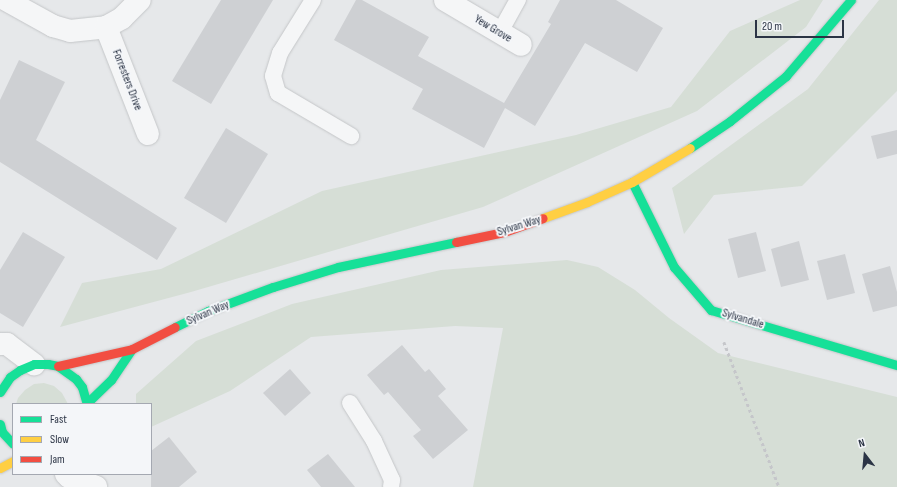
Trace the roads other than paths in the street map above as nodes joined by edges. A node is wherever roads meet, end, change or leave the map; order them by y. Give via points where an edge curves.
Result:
1 (6, 0) edge
2 (140, 0) edge
3 (313, 0) edge
4 (445, 0) edge
5 (518, 0) edge
6 (851, 0) edge
7 (106, 27) junction
8 (500, 32) junction
9 (521, 45) dead end
10 (148, 134) dead end
11 (351, 136) dead end
12 (632, 182) junction
13 (0, 344) edge
14 (132, 349) junction
15 (34, 364) junction
16 (897, 365) edge
17 (58, 366) junction
18 (0, 390) edge
19 (87, 403) edge
20 (350, 403) dead end
21 (0, 424) edge
22 (12, 443) edge
23 (12, 462) edge
24 (0, 468) edge
25 (67, 475) edge
26 (100, 475) edge
27 (96, 487) edge
28 (104, 487) edge
29 (391, 487) edge

1 - 7 street via 53,26 70,31
2 - 7 street via 122,18
3 - 11 lane via 280,53 273,76 278,93
4 - 8 street, Yew Grove
5 - 8 lane
6 - 12 street, Sylvan Way via 786,76 730,121 676,158
7 - 10 street, Forresters Drive
8 - 9 street, Yew Grove
12 - 14 street, Sylvan Way via 587,202 504,232 338,267 273,287 208,311
12 - 16 street, Sylvandale via 674,267 711,310
13 - 15 street via 7,344
14 - 17 street, Sylvan Way
14 - 19 street, Sylvan Way via 111,380
15 - 17 street
15 - 18 street via 10,377
17 - 19 street via 76,379 82,387
20 - 29 lane via 374,441 392,480
21 - 22 street via 2,432
23 - 24 street
25 - 27 street
26 - 28 street

